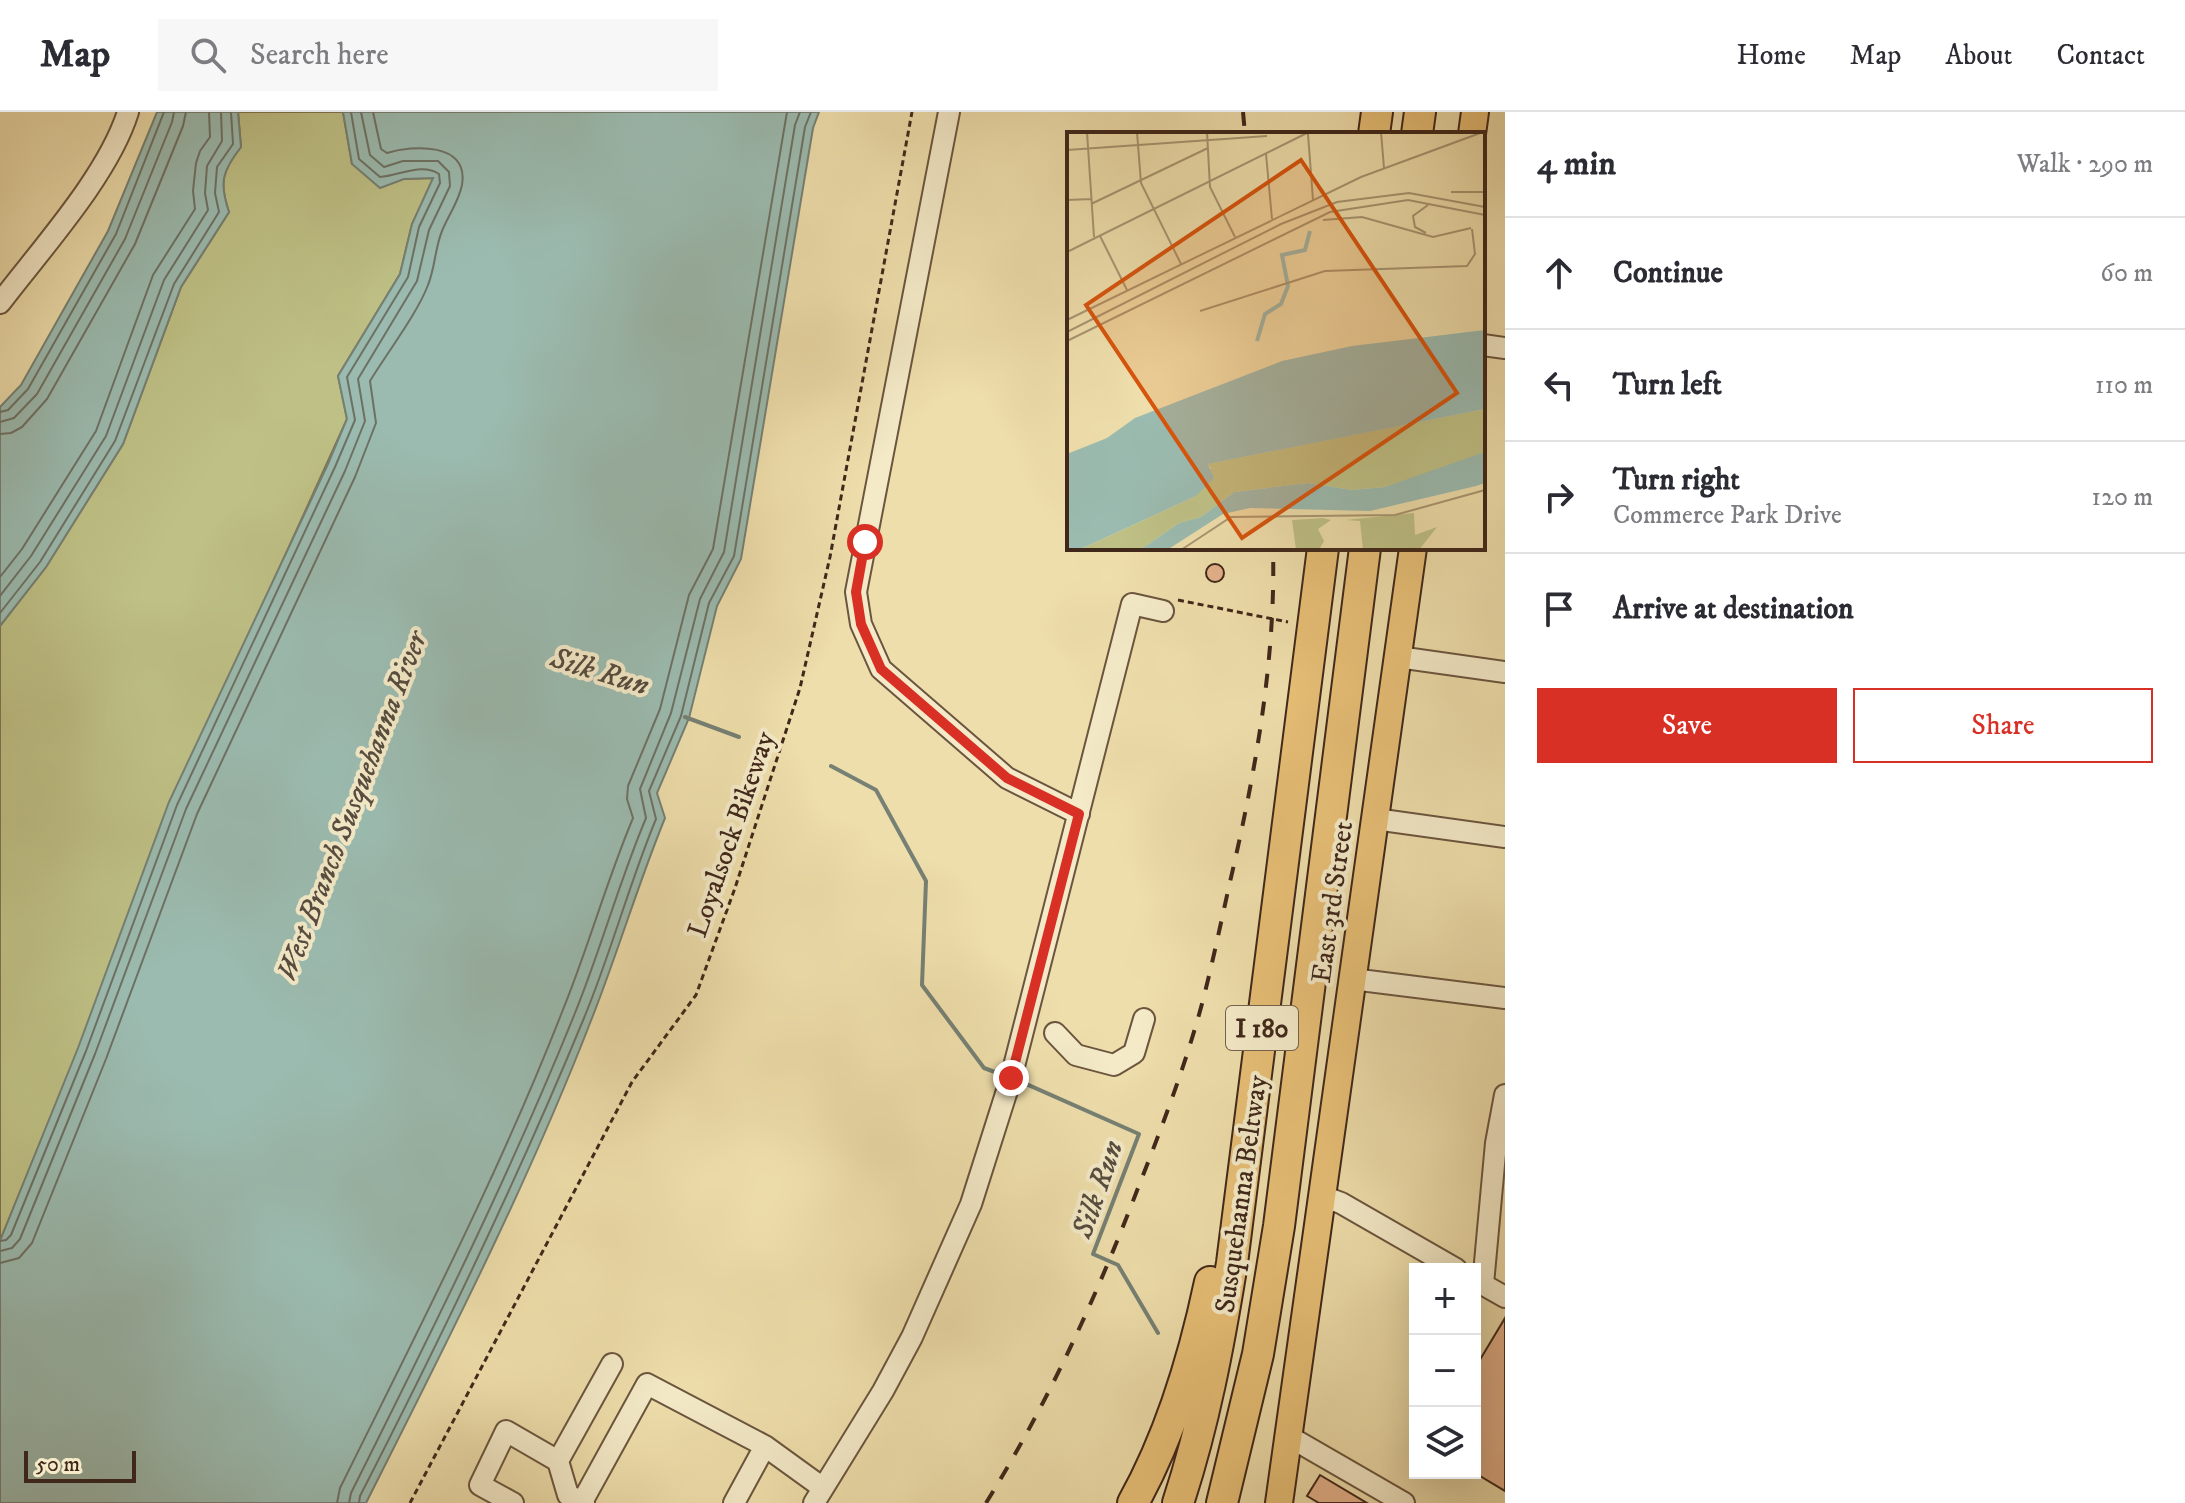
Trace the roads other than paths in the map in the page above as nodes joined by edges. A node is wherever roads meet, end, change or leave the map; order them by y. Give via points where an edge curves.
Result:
1 (128, 112) edge
2 (949, 112) edge
3 (1377, 112) edge
4 (1420, 112) edge
5 (1475, 112) edge
6 (1374, 132) edge
7 (1417, 132) edge
8 (1472, 132) edge
9 (0, 303) edge
10 (1485, 345) edge
11 (1505, 348) edge
12 (1323, 550) edge
13 (1365, 550) edge
14 (1413, 550) edge
15 (1170, 606) road end
16 (1398, 657) junction
17 (1505, 672) edge
18 (1079, 814) junction
19 (1375, 819) junction
20 (1505, 837) edge
21 (1270, 966) junction
22 (1352, 979) junction
23 (1505, 998) edge
24 (1144, 1019) dead end
25 (1055, 1033) dead end
26 (1505, 1095) edge
27 (1501, 1144) edge
28 (1322, 1196) junction
29 (1446, 1263) edge
30 (1481, 1269) edge
31 (1481, 1283) edge
32 (1505, 1297) edge
33 (612, 1364) dead end
34 (1288, 1436) junction
35 (765, 1446) junction
36 (558, 1461) junction
37 (818, 1496) edge
38 (572, 1501) edge
39 (513, 1503) edge
40 (734, 1503) edge
41 (1133, 1503) edge
42 (1178, 1503) edge
43 (1222, 1503) edge
44 (1279, 1503) edge
45 (1404, 1503) edge

1 - 9 street via 91,182
2 - 18 street via 856,592 861,624 881,669 1007,778
3 - 6 highway
4 - 7 highway
5 - 8 main road
10 - 11 street
12 - 21 highway, Susquehanna Beltway / I 180
13 - 43 highway, Susquehanna Beltway / I 180 via 1279,1226 1258,1354
14 - 16 main road, East 3rd Street
15 - 18 street via 1132,604
16 - 17 street
16 - 19 main road, East 3rd Street
18 - 37 street via 1007,1092 971,1204 883,1391
19 - 20 street
19 - 22 main road, East 3rd Street
21 - 41 highway via 1203,1317 1177,1405
21 - 42 highway, Susquehanna Beltway / I 180 via 1219,1345
22 - 23 street
22 - 28 main road, East 3rd Street
24 - 25 street via 1134,1053 1114,1065 1076,1055
26 - 27 street
27 - 30 street
28 - 29 street
28 - 34 main road, East 3rd Street
31 - 32 street
33 - 36 street
34 - 44 main road, East 3rd Street
34 - 45 street
35 - 37 street
35 - 38 street via 647,1384
35 - 40 street
36 - 38 street
36 - 39 street via 506,1431 480,1485

